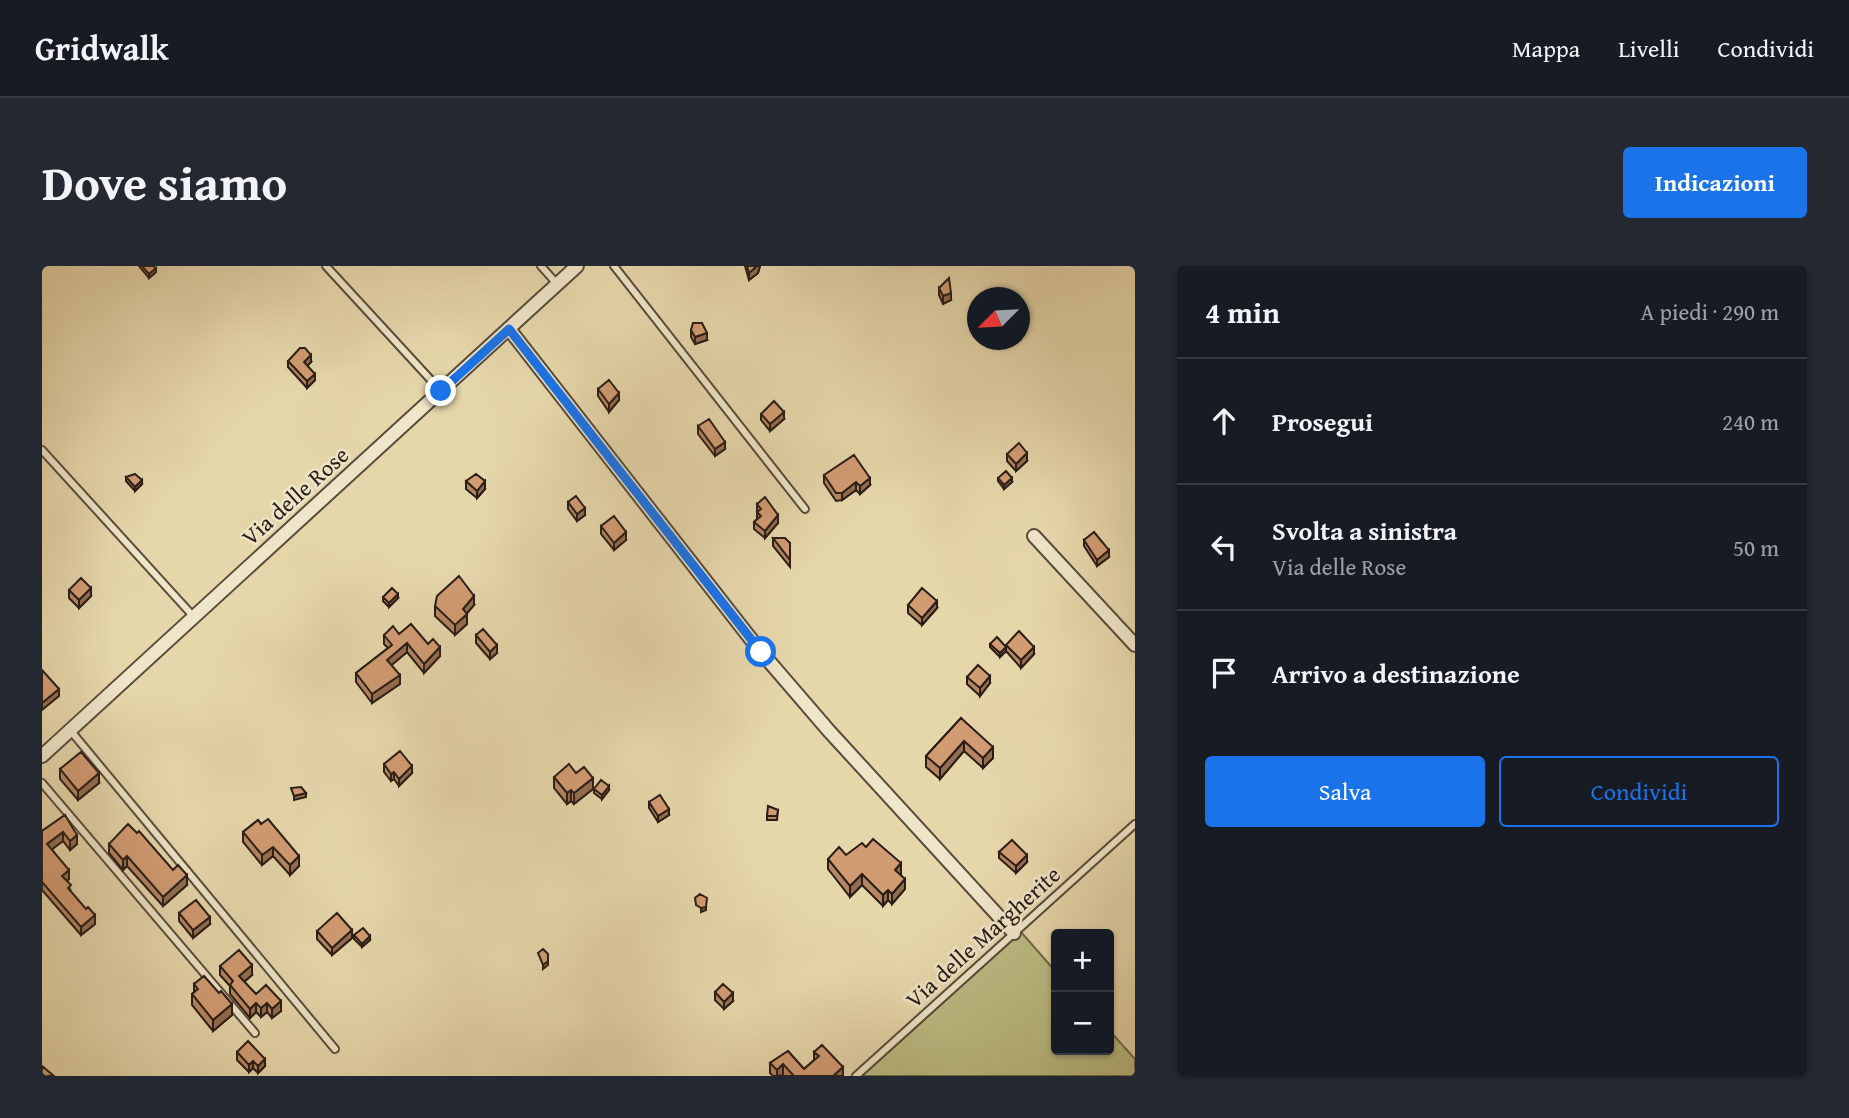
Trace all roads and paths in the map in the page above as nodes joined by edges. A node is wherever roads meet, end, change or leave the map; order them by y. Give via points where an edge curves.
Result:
1 (326, 266) edge
2 (541, 266) edge
3 (577, 266) edge
4 (614, 266) edge
5 (557, 284) junction
6 (509, 329) junction
7 (441, 391) junction
8 (42, 450) edge
9 (805, 509) dead end
10 (1034, 536) dead end
11 (194, 617) junction
12 (1135, 645) edge
13 (70, 730) junction
14 (42, 756) edge
15 (42, 783) edge
16 (1135, 824) edge
17 (1014, 933) junction
18 (255, 1033) dead end
19 (335, 1049) dead end
20 (856, 1076) edge

1 - 7 lane
2 - 5 lane
3 - 5 street, Via delle Rose
4 - 9 lane
5 - 6 street, Via delle Rose
6 - 7 street, Via delle Rose
6 - 17 street via 761,652
7 - 11 street, Via delle Rose
8 - 11 lane
10 - 12 street
11 - 13 street, Via delle Rose
13 - 14 street, Via delle Rose
13 - 19 lane
15 - 18 lane
16 - 17 lane, Via delle Margherite
17 - 20 lane, Via delle Margherite

